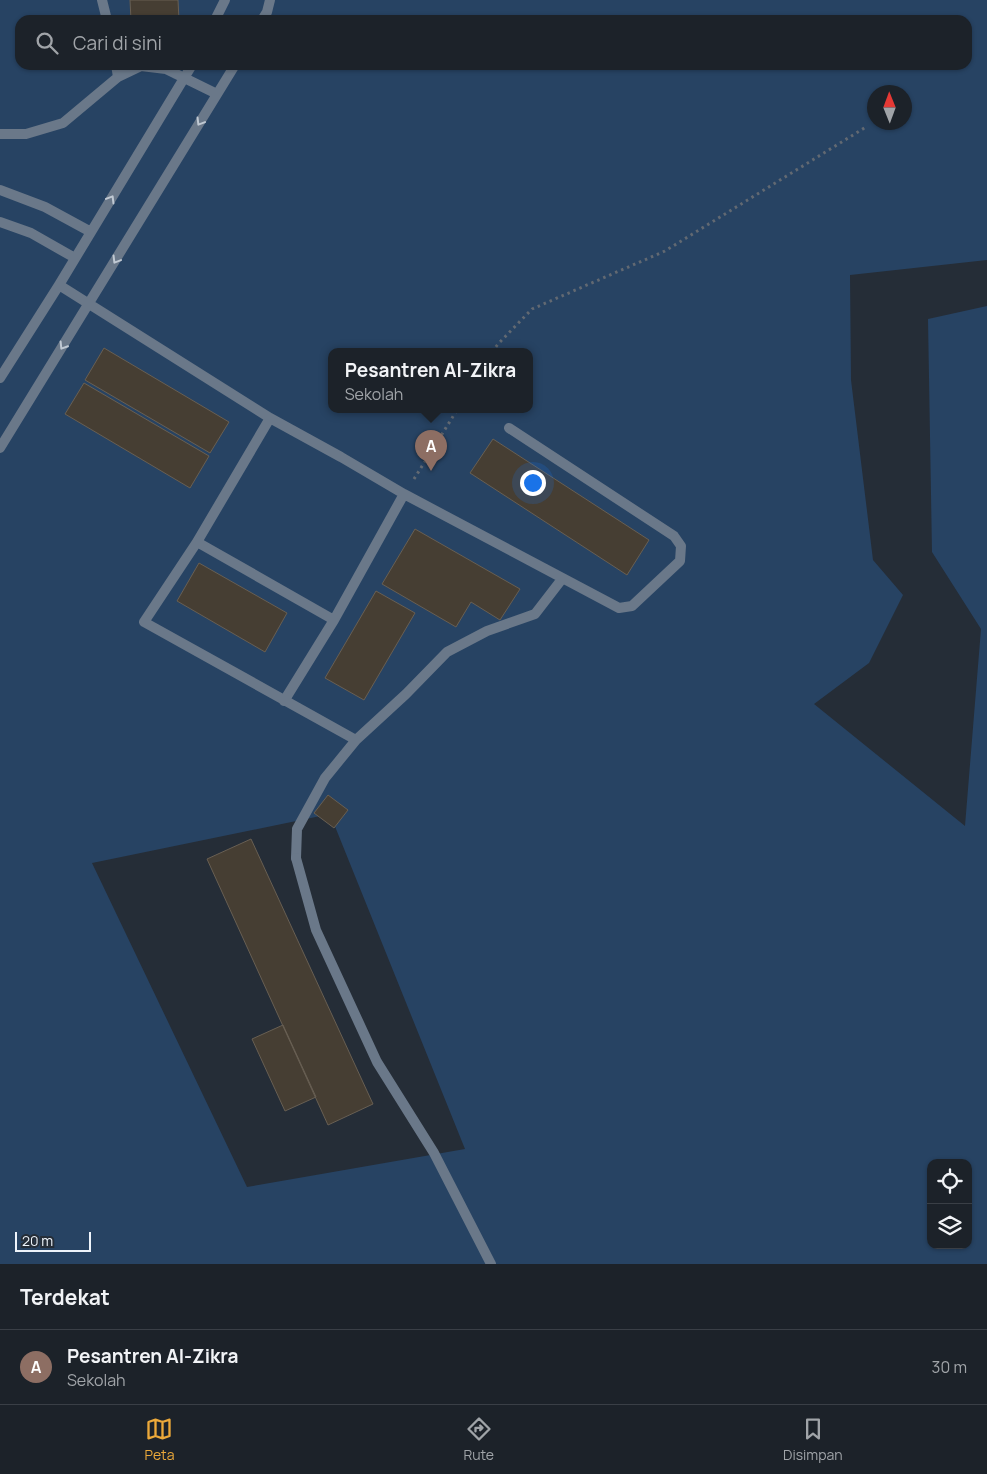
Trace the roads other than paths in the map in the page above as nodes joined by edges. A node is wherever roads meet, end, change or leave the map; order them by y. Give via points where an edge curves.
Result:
1 (102, 0) edge
2 (225, 0) edge
3 (270, 0) edge
4 (105, 15) edge
5 (218, 15) edge
6 (265, 15) edge
7 (117, 70) edge
8 (133, 70) edge
9 (168, 70) edge
10 (190, 70) edge
11 (232, 70) edge
12 (118, 77) junction
13 (185, 79) junction
14 (217, 94) junction
15 (0, 134) edge
16 (0, 190) edge
17 (0, 222) edge
18 (91, 232) junction
19 (75, 258) junction
20 (59, 285) junction
21 (89, 305) junction
22 (0, 378) edge
23 (270, 418) junction
24 (509, 428) dead end
25 (0, 448) edge
26 (404, 494) junction
27 (197, 542) junction
28 (562, 579) junction
29 (334, 620) junction
30 (284, 701) junction
31 (356, 740) junction
32 (491, 1264) edge

1 - 4 street
2 - 5 street
3 - 6 street
7 - 12 street
8 - 12 street
9 - 13 street
10 - 13 street
11 - 14 street
12 - 15 street via 63,123 26,134
13 - 14 street
18 -> 13 street
14 -> 21 street
16 - 18 street via 45,207
17 - 19 street via 31,233
18 - 19 street
19 - 20 street
20 - 21 street
20 - 22 street
21 - 23 street
21 -> 25 street
23 - 26 street
23 - 27 street
24 - 28 street via 674,536 681,546 680,560 632,606 619,608
26 - 28 street
26 - 29 street
27 - 29 street
27 - 30 street via 144,622
28 - 31 street via 535,614 487,631 447,652
29 - 30 street
30 - 31 street
31 - 32 street via 325,778 297,828 296,858 316,930 377,1062 434,1153

